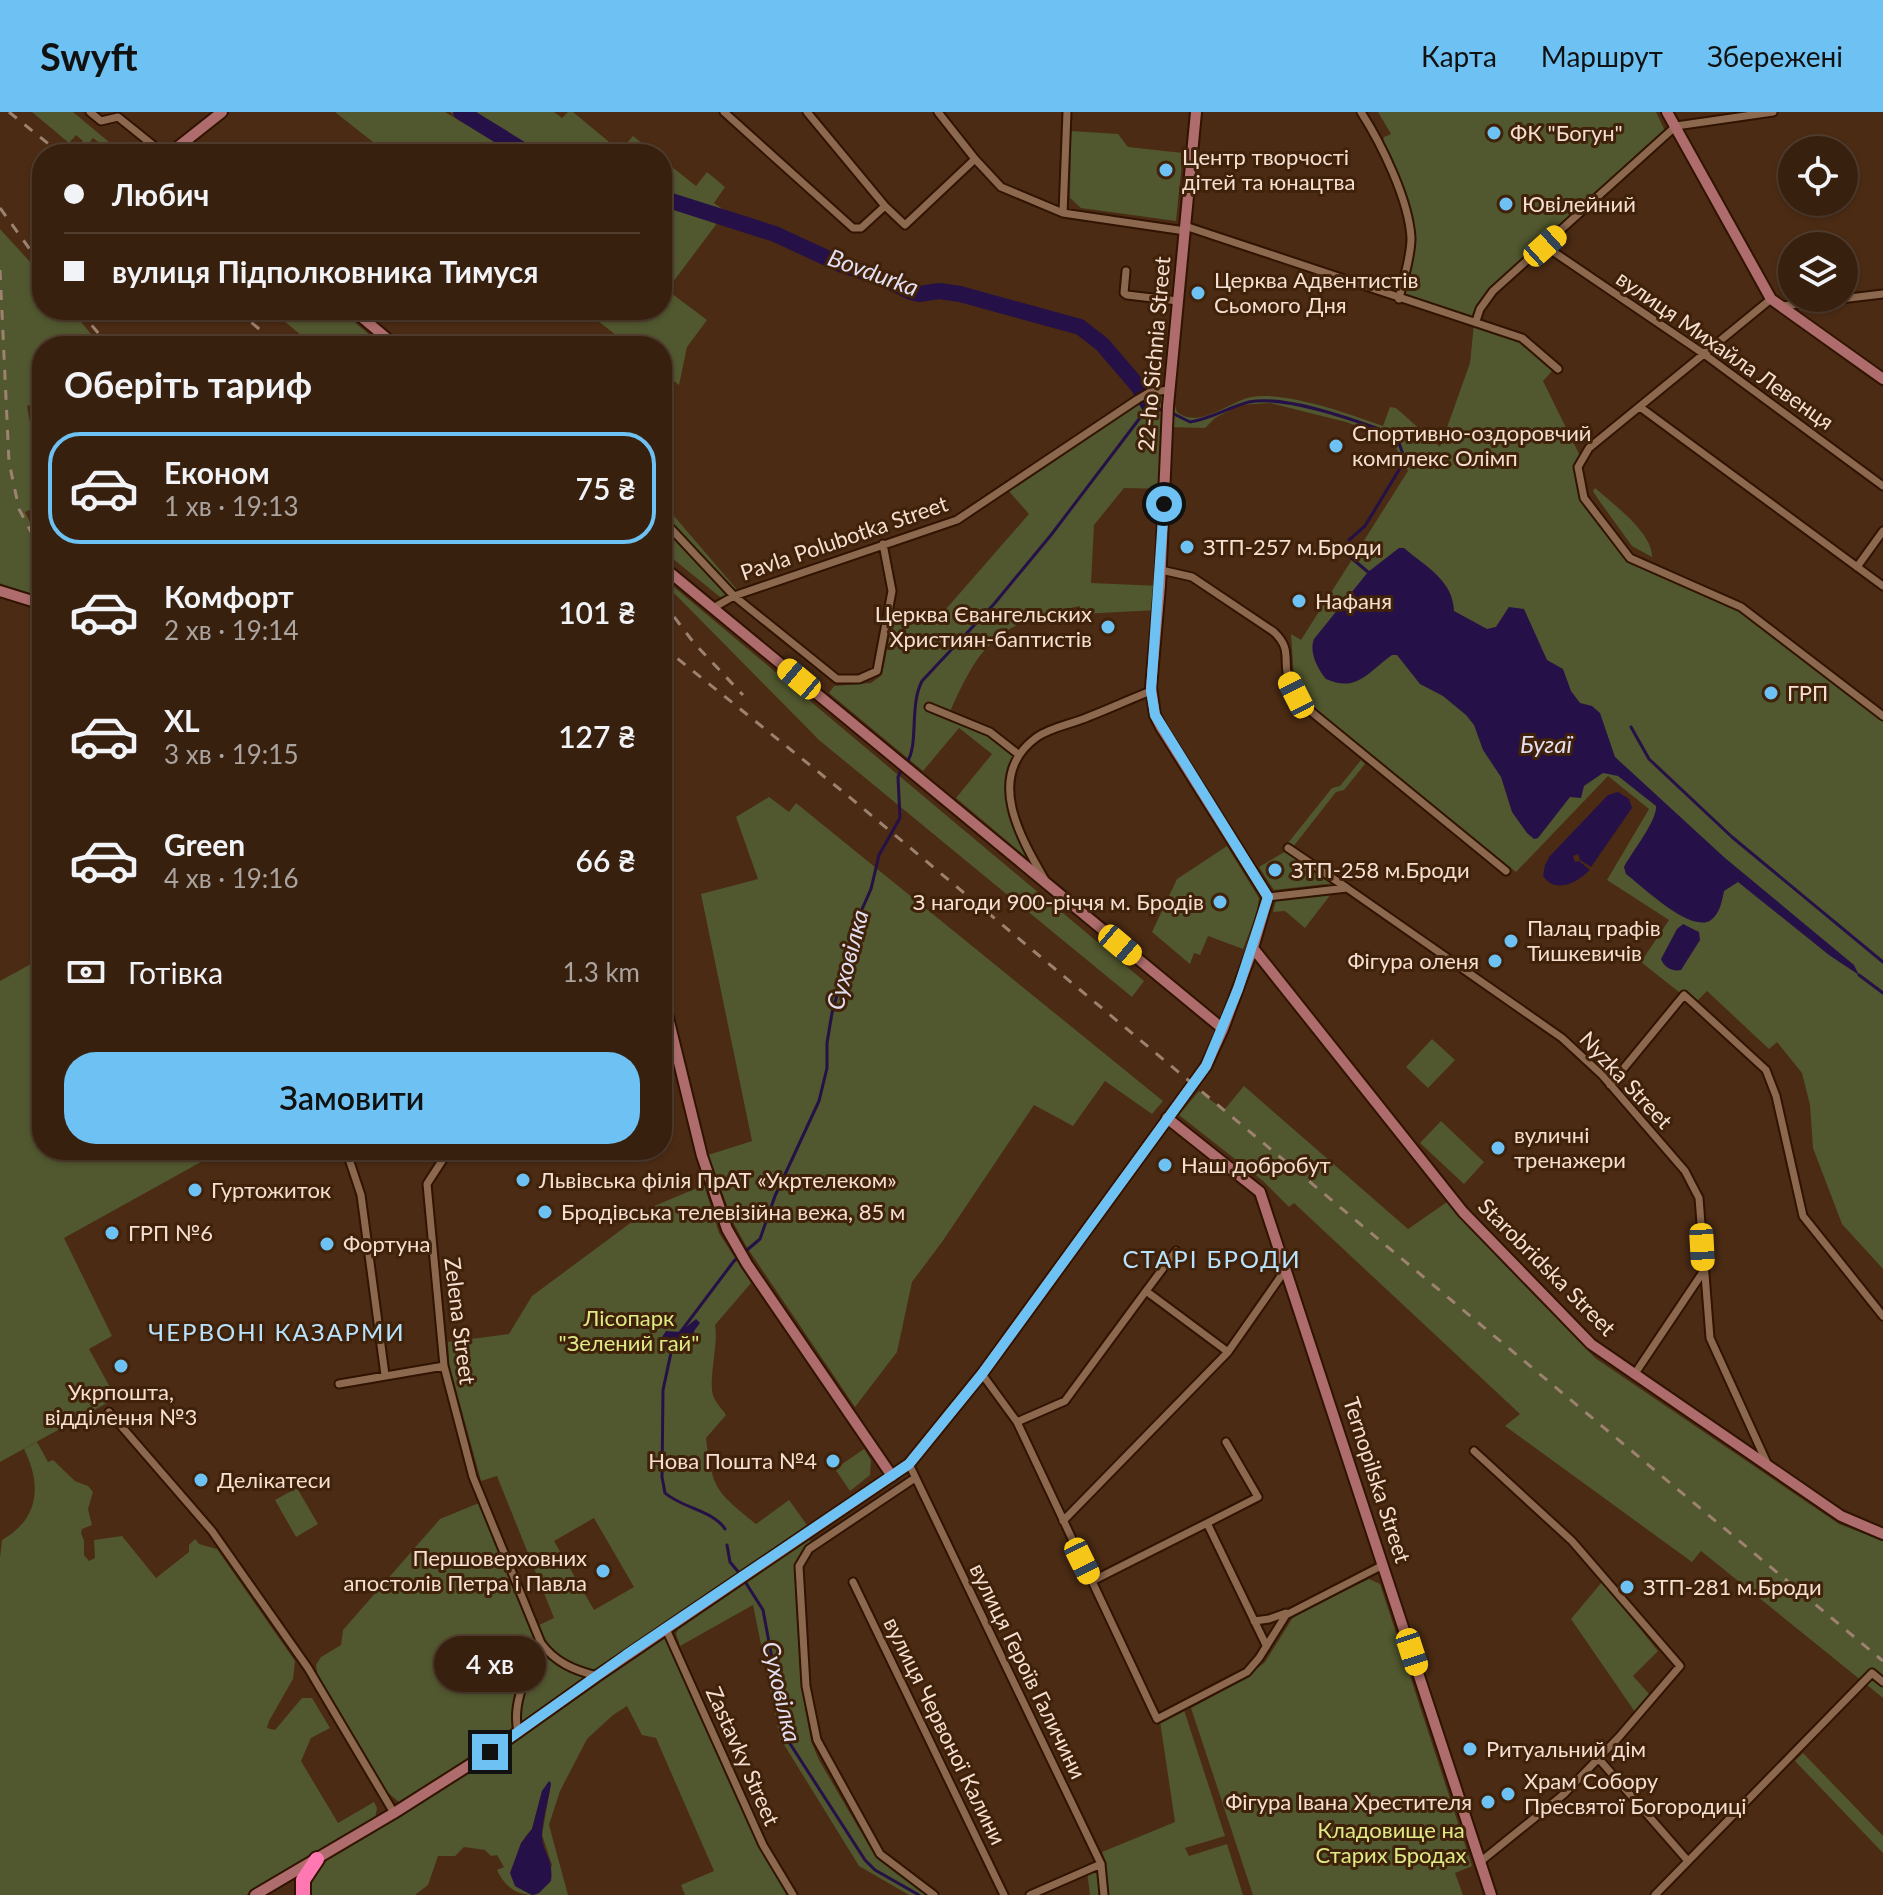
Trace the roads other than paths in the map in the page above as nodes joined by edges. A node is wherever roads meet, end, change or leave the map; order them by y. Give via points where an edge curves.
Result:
1 (90, 112) edge
2 (222, 112) edge
3 (724, 112) edge
4 (807, 112) edge
5 (938, 112) edge
6 (1067, 112) edge
7 (1196, 112) edge
8 (1361, 112) edge
9 (1667, 112) edge
10 (1773, 112) edge
11 (1676, 126) junction
12 (153, 144) edge
13 (179, 144) edge
14 (975, 159) junction
15 (885, 206) junction
16 (1063, 213) junction
17 (1185, 229) junction
18 (1545, 246) junction
19 (1126, 271) dead end
20 (1883, 294) edge
21 (1858, 297) edge
22 (1399, 299) junction
23 (1771, 299) junction
24 (1178, 301) junction
25 (1778, 303) edge
26 (1790, 312) edge
27 (365, 320) edge
28 (1476, 321) junction
29 (384, 336) edge
30 (1704, 354) junction
31 (1558, 369) dead end
32 (1883, 379) edge
33 (1170, 390) junction
34 (1640, 407) junction
35 (1883, 486) edge
36 (672, 530) edge
37 (1883, 531) edge
38 (883, 544) junction
39 (1857, 567) junction
40 (1161, 570) junction
41 (672, 574) edge
42 (1883, 586) edge
43 (0, 591) edge
44 (734, 596) junction
45 (32, 601) edge
46 (713, 608) junction
47 (1151, 691) junction
48 (929, 707) dead end
49 (1883, 716) edge
50 (1018, 754) junction
51 (1288, 848) dead end
52 (1506, 871) dead end
53 (1049, 885) junction
54 (1347, 888) junction
55 (1268, 897) junction
56 (1253, 948) junction
57 (1223, 1029) junction
58 (672, 1055) edge
59 (1610, 1085) junction
60 (1167, 1118) junction
61 (349, 1160) edge
62 (443, 1160) edge
63 (1176, 1251) dead end
64 (1286, 1269) junction
65 (1703, 1272) junction
66 (1146, 1291) junction
67 (1883, 1316) edge
68 (1228, 1352) junction
69 (444, 1366) junction
70 (982, 1374) junction
71 (385, 1375) junction
72 (1634, 1375) junction
73 (339, 1384) dead end
74 (109, 1412) dead end
75 (1017, 1422) junction
76 (1226, 1442) dead end
77 (1474, 1451) dead end
78 (909, 1464) junction
79 (1768, 1465) junction
80 (892, 1476) junction
81 (915, 1478) junction
82 (1063, 1521) junction
83 (1207, 1523) junction
84 (1883, 1534) edge
85 (1383, 1565) junction
86 (1092, 1581) junction
87 (853, 1582) dead end
88 (1294, 1610) junction
89 (1254, 1621) junction
90 (666, 1629) junction
91 (541, 1643) junction
92 (1266, 1645) junction
93 (597, 1676) junction
94 (1883, 1682) edge
95 (518, 1732) junction
96 (1599, 1759) junction
97 (394, 1813) junction
98 (317, 1859) junction
99 (1688, 1861) junction
100 (1480, 1862) junction
101 (1101, 1864) junction
102 (255, 1895) edge
103 (303, 1895) edge
104 (793, 1895) edge
105 (934, 1895) edge
106 (1004, 1895) edge
107 (1030, 1895) edge
108 (1104, 1895) edge
109 (1491, 1895) edge
110 (1655, 1895) edge

1 - 12 street via 101,121 118,117
2 - 13 main road
3 - 15 street via 853,228 861,228
4 - 15 street
5 - 14 street
6 - 16 street
7 - 17 main road, 22-ho Sichnia Street
8 - 22 street via 1388,161 1410,226
9 - 11 main road
10 - 11 street
11 - 18 street
11 - 23 main road
14 - 15 street via 905,225
14 - 16 street via 1001,187
16 - 17 street
17 - 22 street
17 - 24 main road, 22-ho Sichnia Street
18 - 28 street via 1493,291
18 - 30 street, вулиця Михайла Левенця
19 - 24 street via 1127,295
20 - 21 street
22 - 28 street
23 - 25 main road
23 - 30 street
24 - 33 main road, 22-ho Sichnia Street
26 - 32 main road
27 - 29 main road
28 - 31 street via 1522,338
30 - 34 street
30 - 35 street, вулиця Михайла Левенця
33 - 38 street, Pavla Polubotka Street via 1140,397 957,520
33 - 40 main road, 22-ho Sichnia Street
34 - 39 street
34 - 49 street via 1583,456 1578,467 1584,498 1630,558 1741,607
36 - 44 street
37 - 39 street
38 - 44 street, Pavla Polubotka Street
38 - 44 street via 892,591 877,671 870,677 837,679
39 - 42 street
40 - 47 main road, 22-ho Sichnia Street
40 - 52 street via 1192,577 1274,632 1286,649 1288,679 1308,709
41 - 46 main road
43 - 45 main road
44 - 46 street, Pavla Polubotka Street
46 - 53 main road
47 - 50 street via 1039,735
47 - 55 main road, 22-ho Sichnia Street via 1161,727
48 - 50 street via 990,732
50 - 53 street via 1008,793 1014,819
51 - 54 street, Nyzka Street
53 - 57 main road
54 - 55 street
54 - 59 street, Nyzka Street via 1557,1035
55 - 56 main road
56 - 57 main road
56 - 72 main road, Starobridska Street via 1463,1212 1591,1344
57 - 60 main road via 1206,1066
58 - 80 main road via 727,1229
59 - 65 street, Nyzka Street via 1685,1171 1699,1198
59 - 67 street via 1684,995 1766,1070 1803,1216
60 - 64 main road, Ternopilska Street via 1260,1192
60 - 70 main road
61 - 71 street via 361,1195
62 - 69 street, Zelena Street via 427,1184
63 - 66 street
64 - 68 street
64 - 85 main road, Ternopilska Street
65 - 72 street
65 - 79 street, Nyzka Street via 1710,1338
66 - 68 street
66 - 75 street via 1065,1401
68 - 82 street
69 - 71 street
69 - 91 street, Zelena Street via 473,1477
70 - 75 street
70 - 78 main road
71 - 73 street
72 - 79 main road, Starobridska Street
74 - 97 street via 212,1531 308,1668
75 - 82 street
76 - 83 street via 1258,1497
77 - 96 street via 1572,1541 1680,1666
78 - 80 main road
78 - 81 street, вулиця Героїв Галичини
79 - 84 main road, Starobridska Street via 1841,1516
80 - 90 main road
81 - 101 street, вулиця Героїв Галичини
81 - 105 street via 809,1549 799,1566 806,1686 820,1749 880,1854
82 - 86 street
83 - 86 street
83 - 89 street
85 - 88 street
85 - 100 main road, Ternopilska Street
86 - 92 street via 1157,1719 1241,1677
87 - 106 street, вулиця Червоної Калини
88 - 89 street
88 - 92 street via 1280,1621
89 - 92 street
90 - 93 main road
90 - 104 street, Zastavky Street via 763,1845
91 - 93 street via 559,1662
91 - 95 street via 520,1693
93 - 95 main road
94 - 99 street via 1872,1673
95 - 97 main road
96 - 99 street
96 - 100 street
97 - 98 main road
98 - 102 main road
98 - 103 highway via 303,1880
99 - 110 street
100 - 109 main road, Ternopilska Street
101 - 107 street
101 - 108 street, вулиця Героїв Галичини

